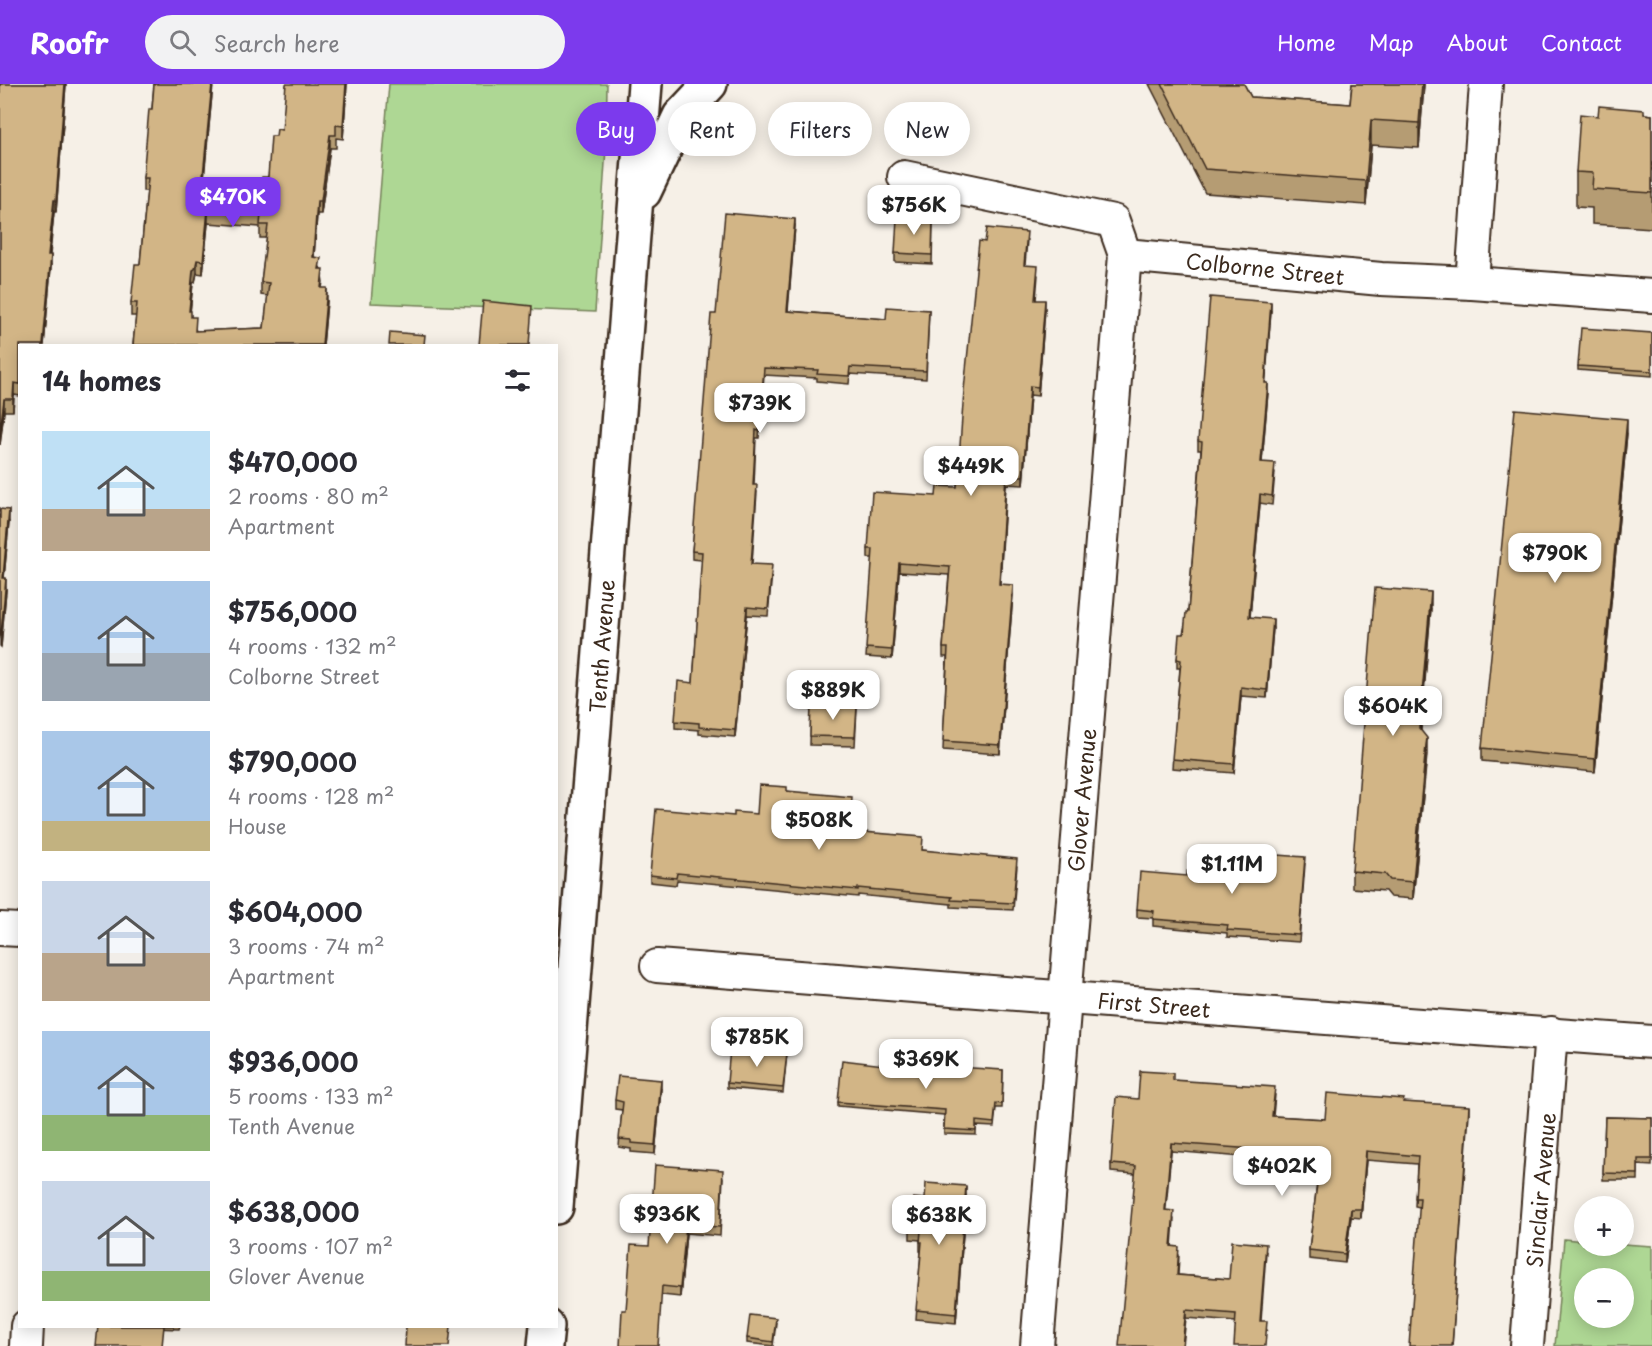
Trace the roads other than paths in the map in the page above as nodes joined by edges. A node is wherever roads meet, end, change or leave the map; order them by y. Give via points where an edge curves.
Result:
1 (645, 84) edge
2 (710, 84) edge
3 (1486, 84) edge
4 (904, 177) dead end
5 (634, 216) junction
6 (1125, 255) junction
7 (1472, 283) junction
8 (1652, 296) edge
9 (0, 929) edge
10 (18, 930) edge
11 (657, 966) dead end
12 (1065, 998) junction
13 (1551, 1033) junction
14 (1652, 1042) edge
15 (558, 1182) edge
16 (27, 1328) edge
17 (547, 1328) edge
18 (26, 1346) edge
19 (546, 1346) edge
20 (1037, 1346) edge
21 (1527, 1346) edge

1 - 5 main road, Tenth Avenue
2 - 5 main road via 680,116
3 - 7 street
4 - 6 street via 1113,221
5 - 15 main road, Tenth Avenue
6 - 7 street, Colborne Street via 1381,279
6 - 12 street, Glover Avenue
7 - 8 street, Colborne Street
9 - 10 street
11 - 12 street, First Street
12 - 13 street, First Street
12 - 20 street, Glover Avenue
13 - 14 street, First Street
13 - 21 street, Sinclair Avenue
16 - 18 street
17 - 19 main road

